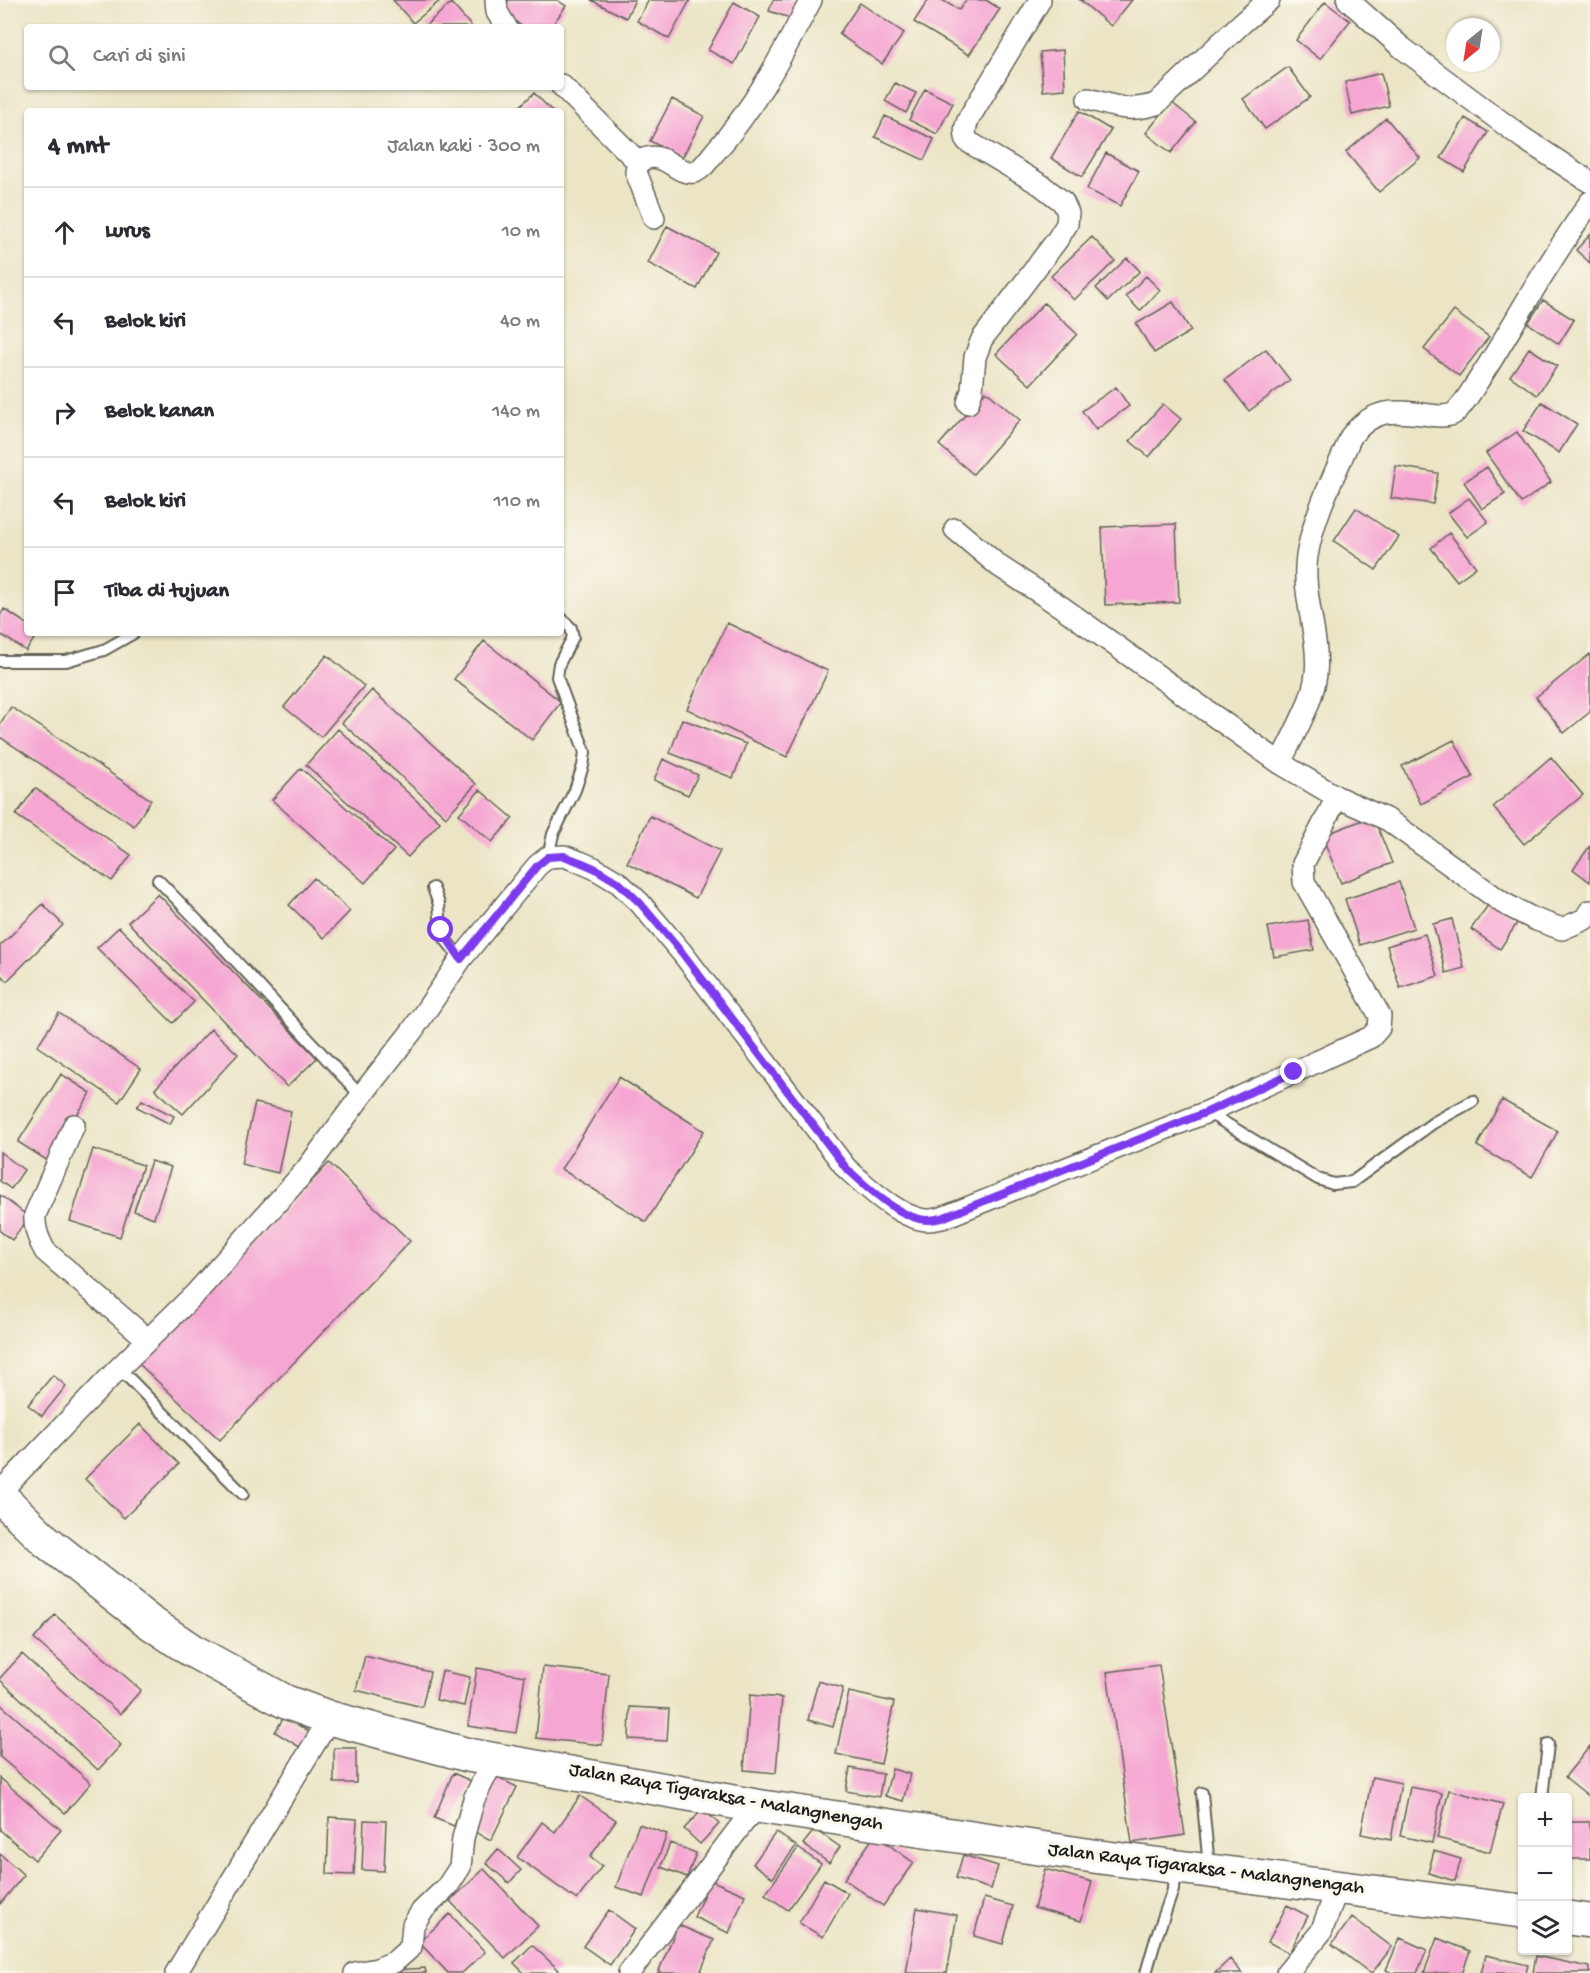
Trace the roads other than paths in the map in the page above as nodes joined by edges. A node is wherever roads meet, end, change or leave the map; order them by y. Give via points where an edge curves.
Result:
1 (496, 0) edge
2 (811, 0) edge
3 (1040, 0) edge
4 (1269, 0) edge
5 (1348, 0) edge
6 (504, 24) edge
7 (564, 88) edge
8 (1088, 99) dead end
9 (638, 162) junction
10 (1590, 182) edge
11 (1590, 202) edge
12 (654, 218) dead end
13 (968, 403) dead end
14 (955, 529) dead end
15 (564, 621) edge
16 (129, 636) edge
17 (0, 661) edge
18 (1280, 763) junction
19 (1337, 797) junction
20 (548, 857) junction
21 (159, 880) dead end
22 (433, 888) dead end
23 (1590, 911) edge
24 (461, 959) junction
25 (361, 1096) junction
26 (1473, 1101) dead end
27 (1207, 1112) junction
28 (75, 1125) dead end
29 (147, 1339) junction
30 (119, 1368) junction
31 (0, 1494) edge
32 (243, 1494) dead end
33 (330, 1718) junction
34 (1548, 1744) dead end
35 (494, 1759) junction
36 (1202, 1793) dead end
37 (1542, 1793) edge
38 (756, 1806) junction
39 (1174, 1865) junction
40 (1209, 1870) junction
41 (1338, 1887) junction
42 (1518, 1910) edge
43 (1572, 1919) edge
44 (1590, 1921) edge
45 (176, 1973) edge
46 (355, 1973) edge
47 (628, 1973) edge
48 (1146, 1973) edge
49 (1287, 1973) edge

1 - 6 street
2 - 9 street via 770,77 734,130 702,167 695,172 686,171 654,157
3 - 13 street via 969,118 965,134 967,141 1063,202 1068,220 982,339
4 - 8 street via 1156,104 1126,109
5 - 10 street via 1410,54 1522,138
7 - 9 street
9 - 12 street via 636,172
11 - 18 street via 1453,414 1386,412 1360,424 1351,436 1316,519 1307,558 1317,672 1309,700
14 - 18 street via 999,566
15 - 20 lane via 573,637 556,677 585,752 574,790 552,834
16 - 17 lane via 104,650 66,661
18 - 19 street
19 - 23 street via 1388,820 1503,903 1534,919 1562,929 1585,919
19 - 27 street via 1303,864 1304,882 1380,1017 1379,1028 1371,1037
20 - 24 street
20 - 27 street via 564,856 594,868 619,883 640,903 846,1168 871,1191 907,1214 926,1220 942,1218
21 - 25 lane
22 - 24 lane via 439,903 441,930
24 - 25 street
25 - 29 street via 306,1170 196,1293
26 - 27 lane via 1433,1123 1352,1182 1333,1184 1318,1179
28 - 29 street via 35,1215 37,1235 45,1251
29 - 30 street
30 - 31 street
30 - 32 lane
31 - 33 main road, Jalan Raya Tigaraksa - Malangnengah via 46,1541 190,1650 286,1702
33 - 35 main road, Jalan Raya Tigaraksa - Malangnengah
33 - 45 street
34 - 37 lane
35 - 38 main road, Jalan Raya Tigaraksa - Malangnengah
35 - 46 street via 474,1799 460,1867 417,1918 411,1947 394,1962
36 - 40 lane
38 - 39 main road, Jalan Raya Tigaraksa - Malangnengah
38 - 47 street
39 - 40 main road, Jalan Raya Tigaraksa - Malangnengah
39 - 48 lane via 1173,1890
40 - 41 main road, Jalan Raya Tigaraksa - Malangnengah
41 - 42 main road, Jalan Raya Tigaraksa - Malangnengah
41 - 49 street via 1321,1932
43 - 44 main road

